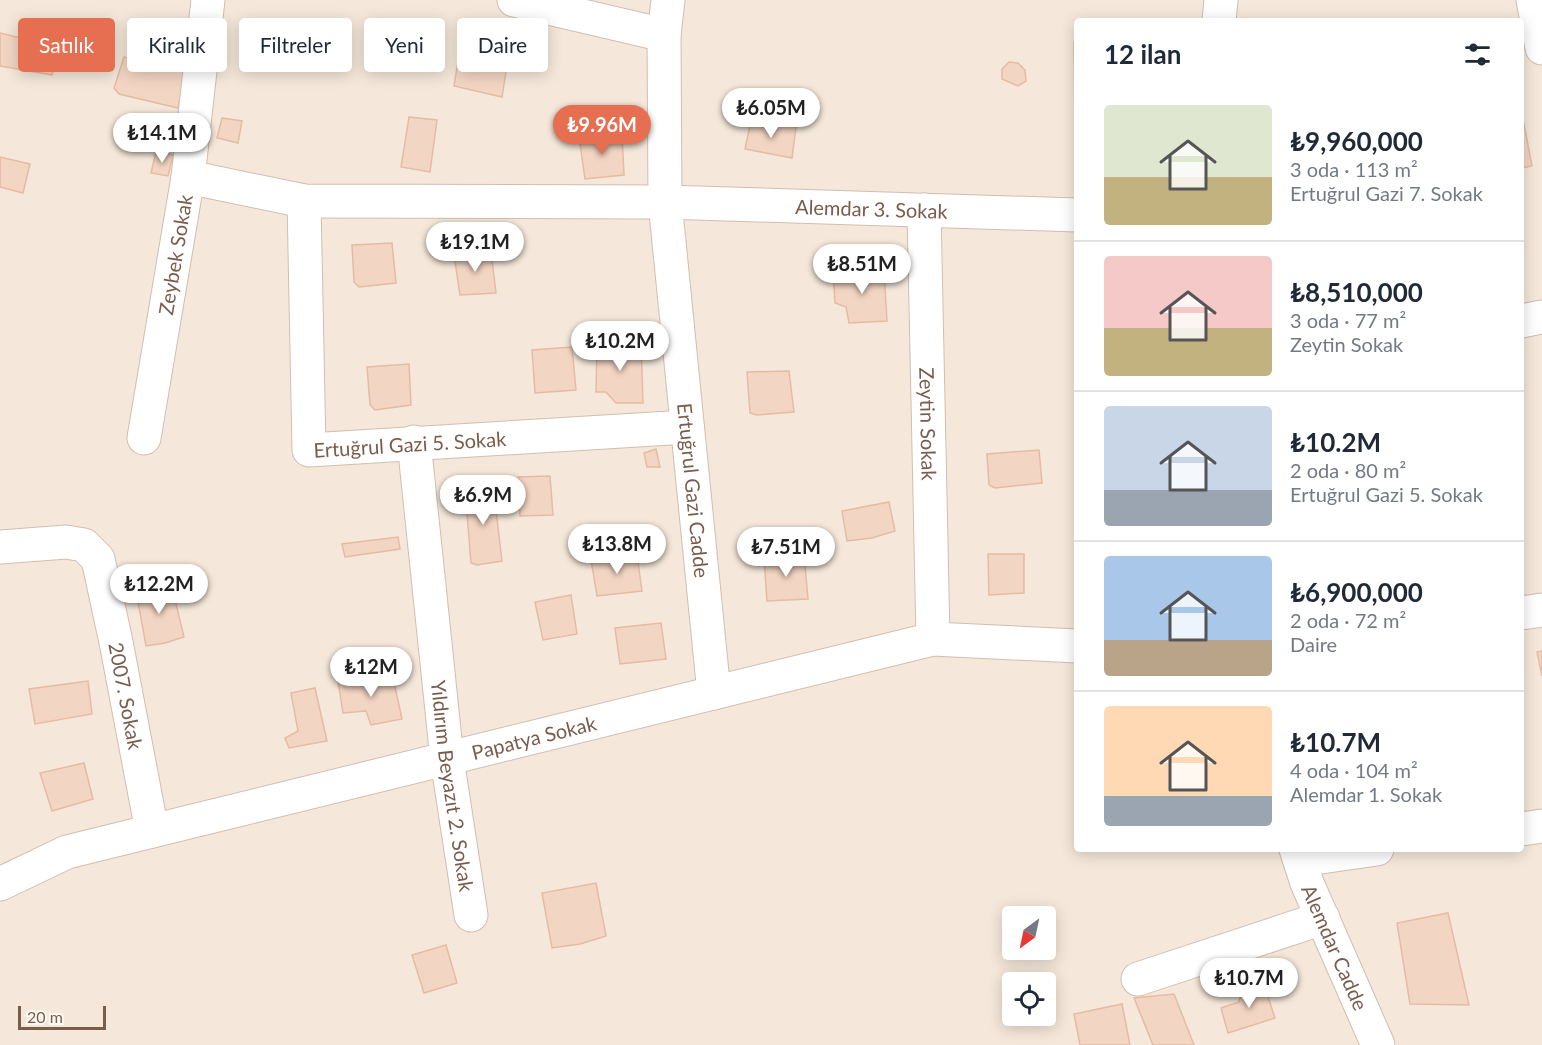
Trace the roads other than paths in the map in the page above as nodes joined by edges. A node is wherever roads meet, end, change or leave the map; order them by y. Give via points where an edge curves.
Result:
1 (208, 0) edge
2 (514, 0) edge
3 (668, 0) edge
4 (1221, 0) edge
5 (1533, 0) edge
6 (1219, 18) edge
7 (664, 35) junction
8 (1536, 39) edge
9 (188, 177) junction
10 (304, 201) junction
11 (665, 202) junction
12 (924, 210) junction
13 (1074, 215) edge
14 (1542, 317) edge
15 (1524, 320) edge
16 (687, 428) junction
17 (144, 438) dead end
18 (414, 442) junction
19 (0, 547) edge
20 (1542, 610) edge
21 (1524, 613) edge
22 (933, 639) junction
23 (1074, 646) edge
24 (714, 693) junction
25 (447, 759) junction
26 (1542, 826) edge
27 (1524, 829) edge
28 (152, 831) junction
29 (1330, 852) edge
30 (1298, 854) edge
31 (0, 884) edge
32 (471, 915) dead end
33 (1323, 918) junction
34 (1138, 979) dead end
35 (1378, 1045) edge

1 - 9 street, Zeybek Sokak
2 - 7 street
3 - 7 street, Ertuğrul Gazi Cadde
4 - 6 street
5 - 8 street
7 - 11 street, Ertuğrul Gazi Cadde
9 - 10 street, Alemdar 3. Sokak
9 - 17 street, Zeybek Sokak
10 - 11 street, Alemdar 3. Sokak
10 - 18 street, Ertuğrul Gazi 5. Sokak via 309,450
11 - 12 street, Alemdar 3. Sokak
11 - 16 street, Ertuğrul Gazi Cadde
12 - 13 street, Alemdar 3. Sokak
12 - 22 street, Zeytin Sokak
14 - 15 street
16 - 18 street, Ertuğrul Gazi 5. Sokak
16 - 24 street, Ertuğrul Gazi Cadde
18 - 25 street, Yıldırım Beyazıt 2. Sokak
19 - 28 street, 2007. Sokak via 66,542 84,545 98,559
20 - 21 street
22 - 23 street, Papatya Sokak
22 - 24 street, Papatya Sokak
24 - 25 street, Papatya Sokak
25 - 28 street, Papatya Sokak
25 - 32 street, Yıldırım Beyazıt 2. Sokak
26 - 27 street
28 - 31 street, Papatya Sokak via 67,852
29 - 30 street
30 - 33 street, Alemdar Cadde
33 - 34 street
33 - 35 street, Alemdar Cadde

